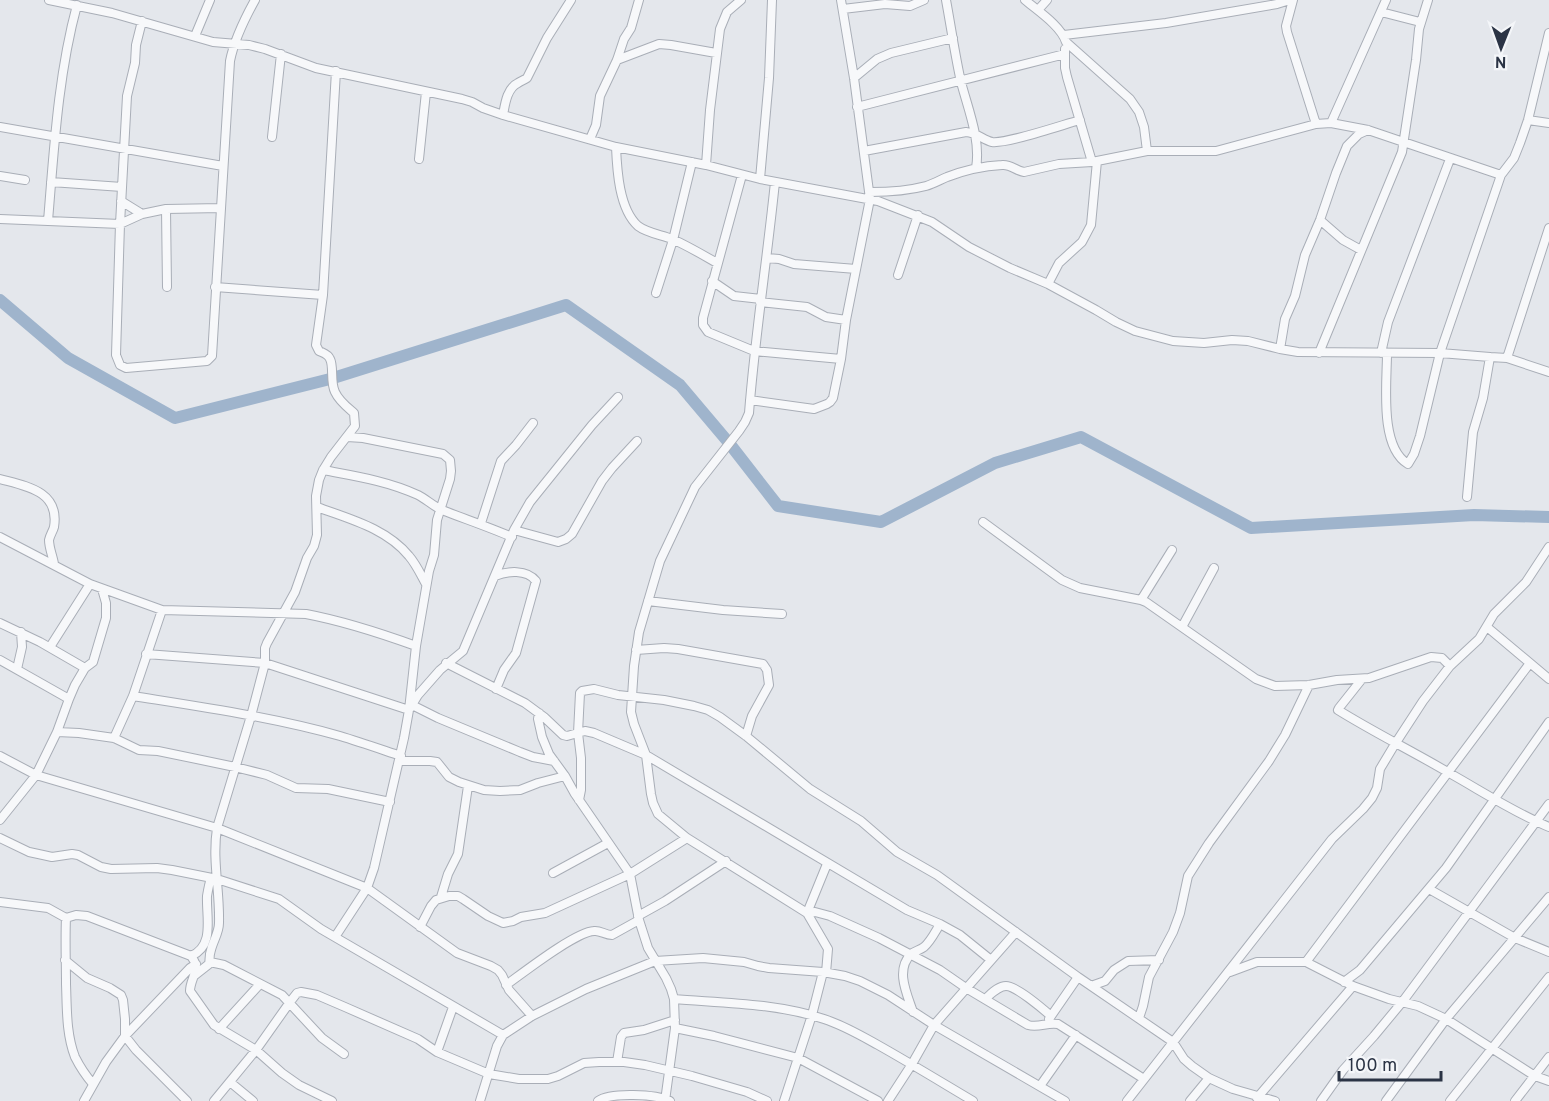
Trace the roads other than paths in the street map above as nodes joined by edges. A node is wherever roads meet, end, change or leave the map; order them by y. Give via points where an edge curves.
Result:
1 (49, 0) edge
2 (210, 0) edge
3 (255, 0) edge
4 (571, 0) edge
5 (639, 0) edge
6 (741, 0) edge
7 (772, 0) edge
8 (924, 0) edge
9 (946, 0) edge
10 (1025, 0) edge
11 (1047, 0) edge
12 (1291, 0) edge
13 (1386, 0) edge
14 (1428, 0) edge
15 (64, 1) edge
16 (842, 4) edge
17 (77, 5) junction
18 (1038, 10) junction
19 (1381, 12) junction
20 (142, 21) junction
21 (1420, 22) junction
22 (1549, 33) edge
23 (195, 36) junction
24 (953, 38) junction
25 (1065, 38) junction
26 (236, 45) junction
27 (716, 53) junction
28 (280, 54) junction
29 (1065, 54) junction
30 (617, 60) junction
31 (336, 71) junction
32 (854, 78) junction
33 (961, 81) junction
34 (426, 92) junction
35 (857, 106) junction
36 (503, 115) junction
37 (1080, 120) junction
38 (1528, 120) junction
39 (1331, 123) junction
40 (1549, 123) edge
41 (1316, 124) junction
42 (0, 127) edge
43 (1368, 130) junction
44 (975, 132) junction
45 (56, 137) junction
46 (272, 137) dead end
47 (590, 139) junction
48 (992, 142) junction
49 (1404, 142) junction
50 (616, 147) junction
51 (124, 150) junction
52 (864, 151) junction
53 (1147, 152) junction
54 (977, 153) junction
55 (419, 159) dead end
56 (1450, 159) junction
57 (692, 162) junction
58 (1095, 162) junction
59 (706, 165) junction
60 (223, 166) junction
61 (976, 168) junction
62 (742, 175) junction
63 (1501, 175) junction
64 (0, 176) edge
65 (760, 179) junction
66 (25, 180) dead end
67 (51, 182) junction
68 (775, 182) junction
69 (122, 187) junction
70 (870, 196) junction
71 (121, 201) junction
72 (221, 208) junction
73 (166, 209) junction
74 (142, 214) junction
75 (918, 216) junction
76 (0, 219) edge
77 (1320, 220) junction
78 (48, 221) junction
79 (120, 224) junction
80 (1549, 228) edge
81 (673, 240) junction
82 (1361, 250) junction
83 (767, 258) junction
84 (717, 263) junction
85 (856, 268) junction
86 (898, 275) dead end
87 (712, 281) junction
88 (1048, 284) junction
89 (167, 287) dead end
90 (215, 287) junction
91 (656, 293) dead end
92 (323, 295) junction
93 (761, 301) junction
94 (846, 320) junction
95 (1280, 349) junction
96 (754, 351) junction
97 (1319, 353) junction
98 (1384, 353) junction
99 (1440, 353) junction
100 (1490, 357) junction
101 (1507, 358) junction
102 (841, 359) junction
103 (1549, 372) edge
104 (618, 397) dead end
105 (750, 400) junction
106 (532, 423) dead end
107 (355, 426) junction
108 (347, 436) junction
109 (363, 438) junction
110 (637, 441) dead end
111 (323, 470) junction
112 (0, 479) edge
113 (1467, 497) dead end
114 (317, 507) junction
115 (439, 509) junction
116 (983, 522) dead end
117 (481, 523) junction
118 (513, 533) junction
119 (0, 537) edge
120 (1549, 547) edge
121 (1172, 550) dead end
122 (54, 564) junction
123 (1214, 568) dead end
124 (495, 576) junction
125 (90, 584) junction
126 (426, 585) junction
127 (102, 588) junction
128 (1141, 600) junction
129 (648, 601) junction
130 (162, 610) junction
131 (283, 613) junction
132 (782, 614) dead end
133 (0, 623) edge
134 (1182, 627) junction
135 (1487, 627) junction
136 (21, 632) junction
137 (32, 637) junction
138 (416, 646) junction
139 (22, 647) junction
140 (50, 647) junction
141 (636, 650) junction
142 (146, 654) junction
143 (0, 660) edge
144 (265, 663) junction
145 (446, 663) junction
146 (1530, 663) junction
147 (1450, 666) junction
148 (84, 668) junction
149 (17, 669) junction
150 (1362, 679) junction
151 (1549, 679) edge
152 (1309, 685) junction
153 (496, 689) junction
154 (133, 696) junction
155 (631, 697) junction
156 (69, 699) junction
157 (411, 707) junction
158 (539, 713) junction
159 (251, 716) junction
160 (1549, 722) edge
161 (57, 732) junction
162 (578, 733) junction
163 (746, 736) junction
164 (114, 738) junction
165 (1395, 744) junction
166 (646, 755) junction
167 (0, 756) edge
168 (400, 759) junction
169 (554, 760) junction
170 (235, 767) junction
171 (1450, 772) junction
172 (36, 775) junction
173 (565, 776) junction
174 (468, 786) junction
175 (1495, 799) junction
176 (579, 800) junction
177 (390, 802) junction
178 (1549, 804) edge
179 (0, 820) edge
180 (1537, 822) junction
181 (1549, 826) edge
182 (217, 828) junction
183 (0, 838) edge
184 (687, 838) junction
185 (608, 843) junction
186 (726, 861) junction
187 (827, 864) junction
188 (552, 873) dead end
189 (630, 874) junction
190 (214, 878) junction
191 (367, 888) junction
192 (1429, 889) junction
193 (441, 897) junction
194 (1549, 897) edge
195 (0, 902) edge
196 (807, 912) junction
197 (1469, 913) junction
198 (66, 918) junction
199 (638, 918) junction
200 (940, 924) junction
201 (420, 927) junction
202 (1016, 932) junction
203 (335, 937) junction
204 (1515, 938) junction
205 (1549, 952) edge
206 (911, 955) junction
207 (65, 960) junction
208 (193, 960) junction
209 (991, 960) junction
210 (1159, 960) junction
211 (655, 961) junction
212 (210, 962) junction
213 (1306, 962) junction
214 (824, 972) junction
215 (1228, 973) junction
216 (195, 975) junction
217 (1078, 977) junction
218 (1549, 977) edge
219 (1105, 981) junction
220 (260, 984) junction
221 (1349, 984) junction
222 (506, 985) junction
223 (1091, 986) junction
224 (966, 988) junction
225 (1105, 995) junction
226 (674, 999) junction
227 (985, 999) junction
228 (1402, 1001) junction
229 (290, 1002) junction
230 (453, 1007) junction
231 (913, 1012) junction
232 (812, 1015) junction
233 (532, 1016) junction
234 (1052, 1016) junction
235 (1139, 1018) junction
236 (1446, 1019) junction
237 (675, 1024) junction
238 (1045, 1024) junction
239 (934, 1025) junction
240 (219, 1029) junction
241 (503, 1035) junction
242 (1076, 1035) junction
243 (125, 1036) junction
244 (1173, 1042) junction
245 (1492, 1048) junction
246 (256, 1050) junction
247 (436, 1052) junction
248 (344, 1054) dead end
249 (798, 1058) junction
250 (1549, 1058) edge
251 (617, 1062) junction
252 (912, 1064) junction
253 (669, 1071) junction
254 (489, 1074) junction
255 (1534, 1076) junction
256 (1209, 1077) junction
257 (1144, 1079) junction
258 (1549, 1081) edge
259 (230, 1082) junction
260 (93, 1084) junction
261 (1040, 1086) junction
262 (1257, 1099) edge
263 (667, 1100) edge
264 (84, 1101) edge
265 (187, 1101) edge
266 (214, 1101) edge
267 (253, 1101) edge
268 (332, 1101) edge
269 (480, 1101) edge
270 (598, 1101) edge
271 (767, 1101) edge
272 (784, 1101) edge
273 (878, 1101) edge
274 (888, 1101) edge
275 (973, 1101) edge
276 (1065, 1101) edge
277 (1127, 1101) edge
278 (1190, 1101) edge
279 (1275, 1101) edge
280 (1321, 1101) edge
281 (1386, 1101) edge
282 (1450, 1101) edge
283 (1515, 1101) edge

1 - 15 street
2 - 23 street
3 - 26 street
4 - 36 street via 527,78 512,88
5 - 30 street
6 - 27 street via 727,12
7 - 65 street
8 - 16 street via 910,6
9 - 24 street
10 - 18 street
11 - 18 street
12 - 25 street
12 - 41 street via 1287,32
13 - 19 street
14 - 21 street
15 - 17 street
16 - 32 street
17 - 20 street
17 - 45 street via 63,73
18 - 25 street
19 - 21 street
19 - 39 street
20 - 23 street
20 - 51 street via 127,96
21 - 49 street
22 - 38 street
23 - 26 street
24 - 32 street via 891,53
24 - 33 street
25 - 29 street
25 - 53 street via 1130,99 1144,127
26 - 28 street
26 - 60 street via 230,61
27 - 30 street via 659,44
27 - 59 street
28 - 31 street
28 - 46 street
29 - 33 street
29 - 37 street via 1067,77
30 - 47 street via 600,96
31 - 34 street
31 - 92 street
32 - 35 street
33 - 35 street
33 - 44 street
34 - 36 street via 462,99
34 - 55 street
35 - 52 street
36 - 47 street
37 - 48 street
37 - 58 street
38 - 40 street
38 - 63 street via 1514,158
39 - 41 street
39 - 43 street
41 - 53 street via 1216,151
42 - 45 street
43 - 49 street
43 - 77 street via 1347,146
44 - 48 street
44 - 52 street
44 - 54 street
45 - 51 street
45 - 67 street
47 - 50 street
48 - 54 street
49 - 56 street
49 - 82 street
50 - 57 street
50 - 81 street via 618,181 631,218 639,227
51 - 60 street
51 - 69 street
52 - 70 street
53 - 58 street
54 - 61 street
56 - 63 street
56 - 98 street via 1388,322
57 - 59 street
57 - 81 street
58 - 61 street via 1059,164 1024,172 1006,165
58 - 88 street via 1091,225 1082,242 1059,263
59 - 62 street
60 - 72 street
61 - 70 street via 927,186
62 - 65 street
62 - 84 street
63 - 99 street
64 - 66 street
65 - 68 street
67 - 69 street
67 - 78 street
68 - 70 street
68 - 83 street
69 - 71 street
70 - 75 street
70 - 85 street
71 - 74 street
71 - 79 street
72 - 73 street
72 - 90 street
73 - 74 street
73 - 89 street
74 - 79 street
75 - 86 street
75 - 88 street via 990,258
76 - 78 street
77 - 82 street
77 - 95 street via 1285,319
78 - 79 street
79 - 90 street via 116,355 123,367 210,359
80 - 101 street
81 - 84 street
81 - 91 street
82 - 97 street
83 - 85 street
83 - 93 street
84 - 87 street
85 - 94 street
87 - 93 street via 734,296
87 - 96 street via 703,318 705,329
88 - 95 street via 1116,322 1155,337 1204,344 1248,341
90 - 92 street
92 - 107 street via 317,348 331,359 334,391 354,413
93 - 94 street via 807,307 826,317
93 - 96 street
94 - 102 street
95 - 97 street
96 - 102 street
96 - 105 street
97 - 98 street
98 - 99 street
98 - 99 street via 1388,431 1394,447 1408,464 1420,436
99 - 100 street
100 - 101 street
100 - 113 street via 1473,432
101 - 103 street
102 - 105 street via 833,398 827,404 814,409
104 - 118 street via 557,467 530,502
105 - 129 street via 745,422 695,486 660,561
106 - 117 street via 501,461
107 - 108 street
107 - 109 street
108 - 109 street
108 - 111 street
109 - 115 street via 448,457 450,478
110 - 118 street via 602,481 566,539 558,542
111 - 114 street
111 - 115 street via 390,485 418,495
112 - 122 street via 34,490 51,501 54,527 49,542
114 - 126 street via 392,540 411,558
114 - 131 street via 314,546
115 - 117 street
115 - 126 street
116 - 128 street via 1072,585
117 - 118 street
118 - 124 street
119 - 122 street
120 - 135 street via 1533,573 1494,614
121 - 128 street
122 - 125 street
123 - 134 street
124 - 145 street via 462,651
124 - 153 street via 520,573 536,581 516,653
125 - 127 street
125 - 140 street
126 - 138 street
127 - 130 street
127 - 148 street via 106,618 93,662
128 - 134 street
129 - 132 street
129 - 141 street
130 - 131 street
130 - 142 street
131 - 138 street via 328,618
131 - 144 street via 267,643
133 - 136 street
134 - 152 street via 1256,679 1275,686
135 - 146 street
135 - 147 street
136 - 137 street
136 - 139 street
137 - 139 street
137 - 140 street
138 - 157 street
139 - 149 street
140 - 148 street
141 - 155 street
141 - 163 street via 678,649 763,664 769,685
142 - 144 street
142 - 154 street
143 - 149 street
144 - 157 street
144 - 159 street
145 - 153 street
145 - 157 street
146 - 151 street
146 - 171 street
147 - 150 street via 1442,658 1431,657
147 - 165 street
148 - 156 street
149 - 156 street
150 - 152 street
150 - 165 street via 1338,710
152 - 210 street via 1269,761 1188,876 1173,932
153 - 158 street
154 - 159 street
154 - 164 street
155 - 162 street via 582,690
155 - 163 street via 702,708
155 - 166 street via 634,724
156 - 161 street
157 - 168 street
157 - 169 street via 533,757
158 - 162 street via 563,735
158 - 169 street via 542,737
159 - 168 street via 340,736
159 - 170 street
160 - 175 street
161 - 164 street
161 - 172 street
162 - 166 street via 594,733
162 - 176 street
163 - 202 street via 810,789
164 - 170 street via 139,750
165 - 171 street
165 - 215 street via 1380,769 1372,798 1332,839
166 - 184 street via 658,814
166 - 187 street
167 - 172 street
168 - 174 street via 437,762 449,777
168 - 177 street
169 - 173 street
170 - 177 street via 296,788 328,789
170 - 182 street
171 - 175 street
171 - 213 street
172 - 179 street
172 - 182 street
173 - 174 street via 513,791
173 - 176 street
174 - 193 street via 458,854
175 - 180 street
175 - 192 street
176 - 185 street
177 - 191 street
178 - 180 street
180 - 181 street
180 - 197 street
182 - 190 street
182 - 191 street
183 - 190 street via 29,852 78,855 101,867 156,868
184 - 186 street
184 - 189 street
185 - 188 street
185 - 189 street
186 - 196 street
186 - 199 street
187 - 196 street
187 - 200 street via 907,910
189 - 193 street via 545,913 508,923 497,921 458,896
189 - 199 street
190 - 203 street via 279,899
190 - 208 street via 207,897 208,935
190 - 212 street via 219,927
191 - 201 street
191 - 203 street
192 - 197 street
192 - 221 street
193 - 201 street via 431,906
194 - 204 street
195 - 198 street via 48,908
196 - 206 street via 830,916
196 - 214 street via 828,949
197 - 204 street
197 - 228 street
198 - 207 street
198 - 208 street via 87,916
199 - 211 street
199 - 222 street via 612,935 586,932
200 - 206 street via 927,943
200 - 209 street
201 - 222 street via 457,953 498,970
202 - 209 street
202 - 217 street
203 - 230 street
204 - 205 street
204 - 236 street
206 - 224 street
206 - 231 street via 902,976
207 - 243 street via 87,978 121,995
207 - 260 street via 72,1046 80,1068
208 - 216 street
208 - 243 street via 190,968
209 - 224 street
210 - 219 street via 1128,961
210 - 235 street via 1149,977
211 - 214 street via 725,959
211 - 226 street
211 - 233 street
212 - 216 street
212 - 220 street
213 - 215 street via 1257,962
213 - 221 street
214 - 231 street via 860,981
214 - 232 street
215 - 244 street
216 - 240 street via 190,991
217 - 223 street
217 - 234 street
218 - 245 street
219 - 223 street
219 - 225 street
220 - 229 street
220 - 240 street
221 - 228 street
221 - 262 street
222 - 233 street
223 - 225 street
224 - 227 street
224 - 239 street
225 - 235 street
226 - 232 street
226 - 237 street
227 - 234 street via 1001,987 1010,986
227 - 238 street via 1028,1025
228 - 236 street
228 - 280 street
229 - 246 street
229 - 247 street via 297,993 317,995 418,1039
229 - 248 street via 322,1038
230 - 241 street
230 - 247 street
231 - 239 street
232 - 249 street
232 - 252 street via 848,1028
233 - 241 street
234 - 238 street
235 - 244 street
236 - 245 street
236 - 281 street
237 - 249 street
237 - 251 street via 624,1033
237 - 253 street
238 - 242 street via 1058,1024
239 - 252 street
239 - 261 street
240 - 246 street
241 - 254 street
242 - 257 street
242 - 261 street
243 - 260 street
243 - 265 street
244 - 256 street via 1184,1059
244 - 257 street
245 - 255 street
245 - 282 street
246 - 259 street
246 - 268 street via 290,1078
247 - 254 street
249 - 272 street
249 - 273 street
250 - 255 street
251 - 253 street
251 - 254 street via 584,1063 542,1079
252 - 274 street
252 - 275 street
253 - 263 street
253 - 271 street
254 - 269 street
255 - 258 street
255 - 283 street
256 - 262 street
256 - 278 street
257 - 277 street
259 - 266 street
259 - 267 street
260 - 264 street
261 - 276 street
262 - 279 street
263 - 270 street via 636,1095

